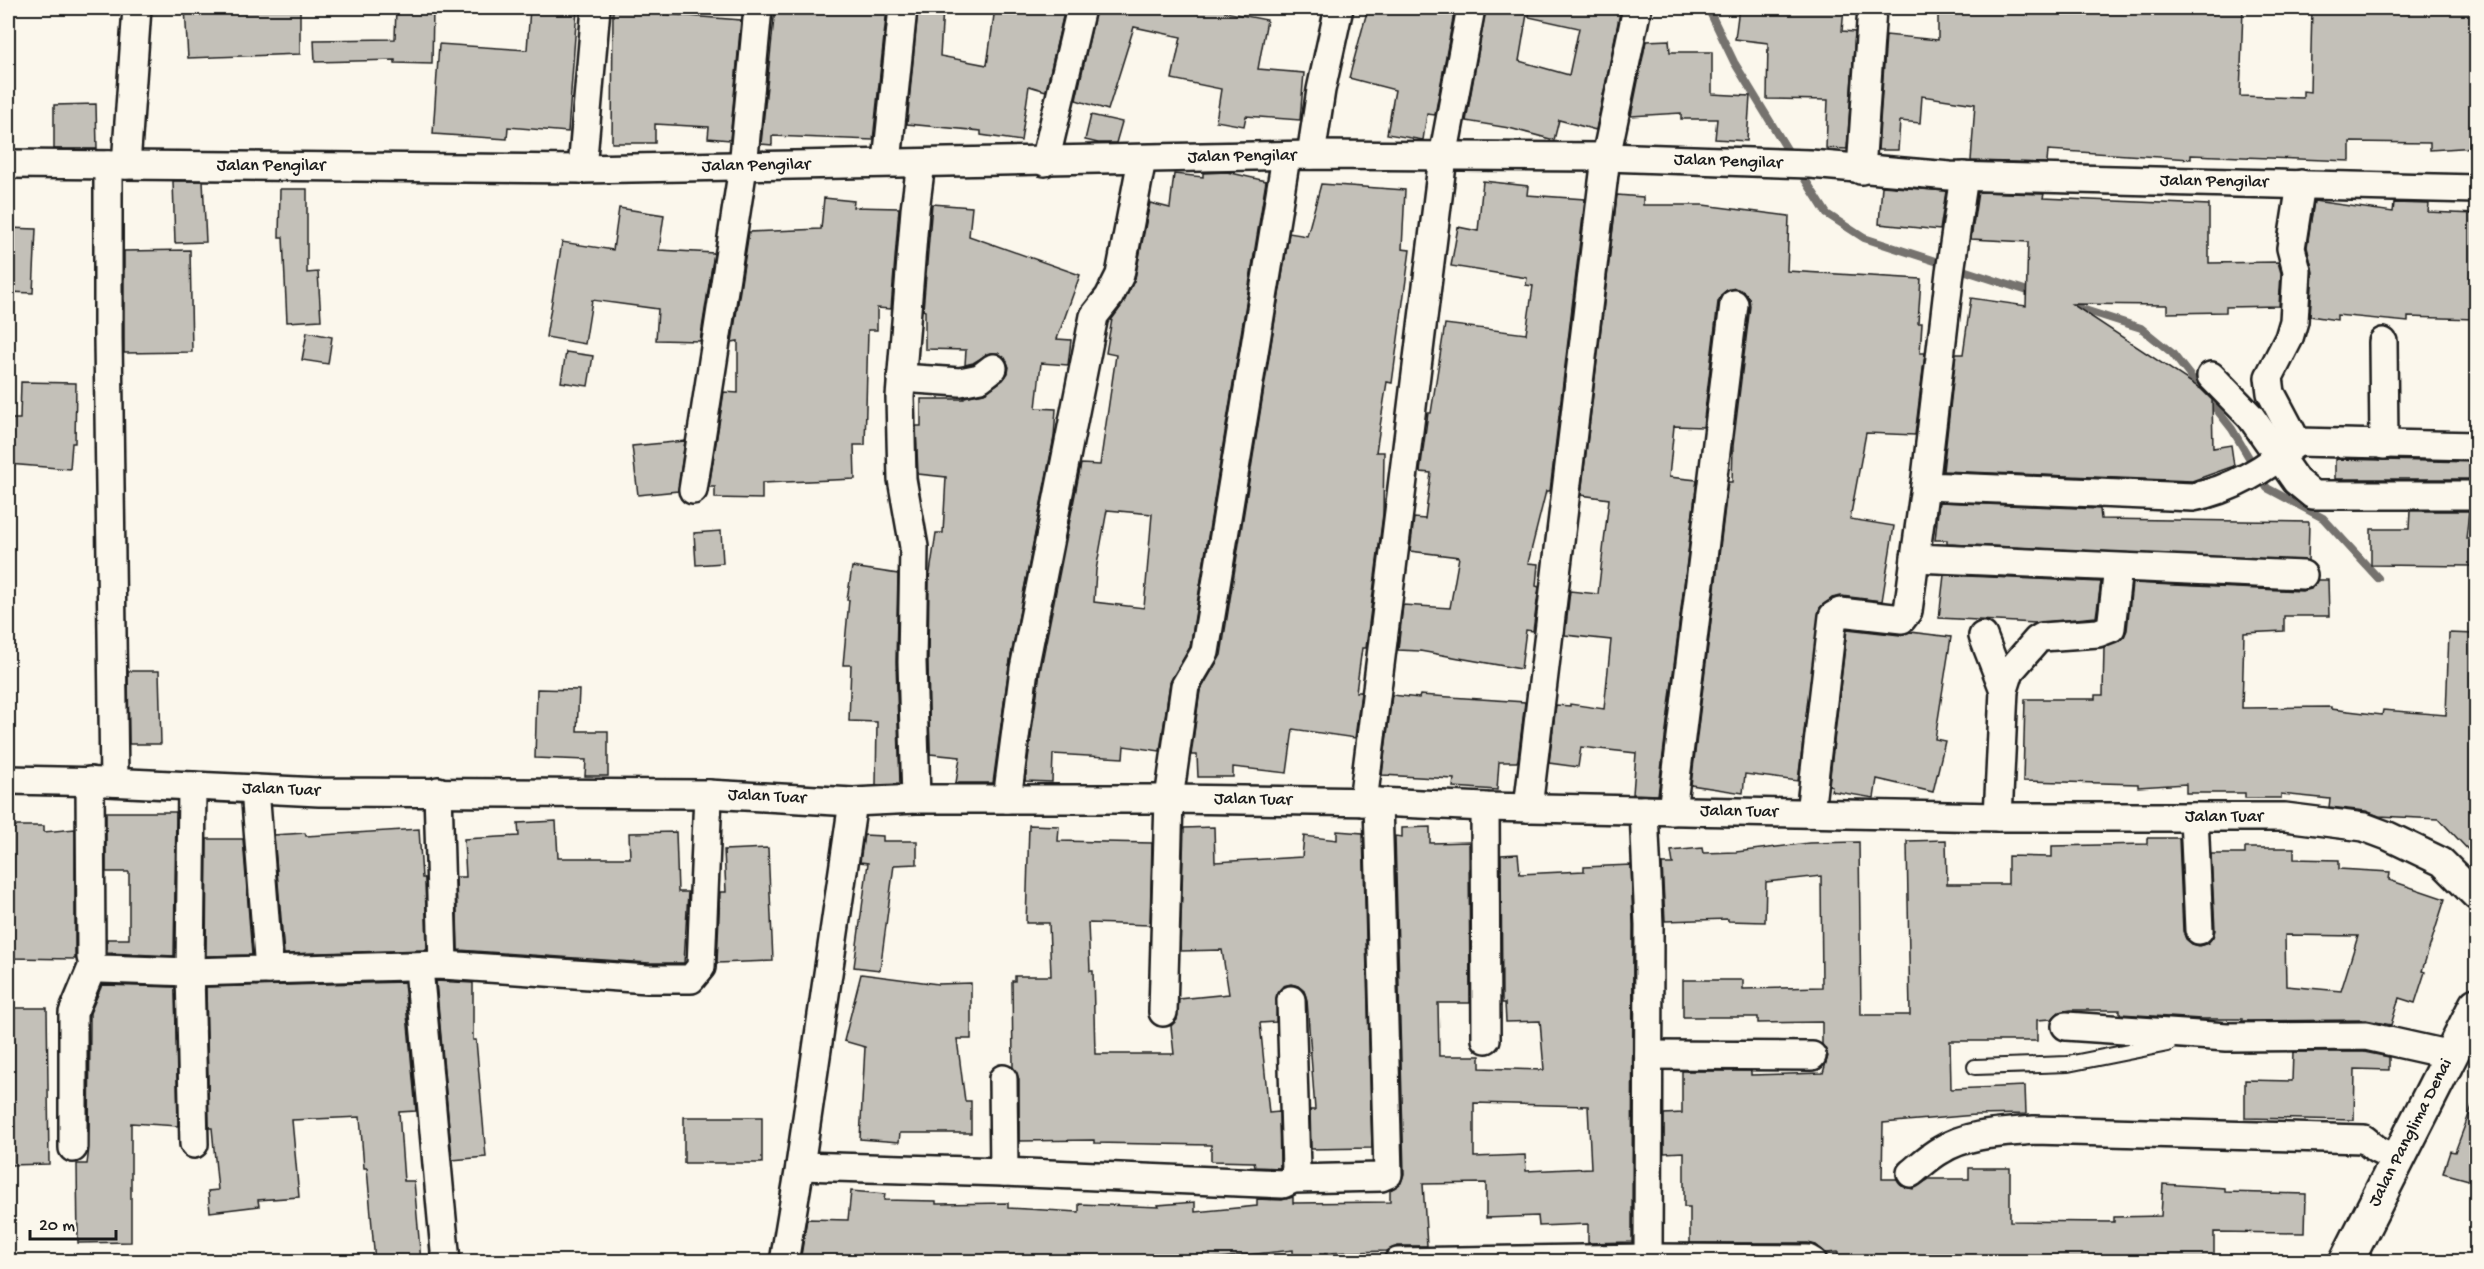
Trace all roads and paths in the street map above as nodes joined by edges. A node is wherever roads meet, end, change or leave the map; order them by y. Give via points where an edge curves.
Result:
1 (137, 8) edge
2 (596, 8) edge
3 (758, 8) edge
4 (903, 8) edge
5 (1081, 8) edge
6 (1339, 8) edge
7 (1471, 8) edge
8 (1637, 8) edge
9 (1872, 8) edge
10 (1298, 156) junction
11 (1443, 157) junction
12 (1606, 157) junction
13 (1142, 159) junction
14 (887, 162) junction
15 (1045, 162) junction
16 (921, 163) junction
17 (8, 164) edge
18 (117, 165) junction
19 (743, 167) junction
20 (582, 169) junction
21 (1861, 170) junction
22 (1964, 176) junction
23 (2301, 184) junction
24 (2476, 189) edge
25 (1734, 304) dead end
26 (2383, 342) dead end
27 (993, 368) dead end
28 (2211, 376) dead end
29 (901, 378) junction
30 (2384, 445) junction
31 (2476, 446) edge
32 (2285, 453) junction
33 (1925, 486) junction
34 (693, 490) dead end
35 (2476, 495) edge
36 (1916, 558) junction
37 (2118, 568) junction
38 (2303, 575) dead end
39 (1983, 636) dead end
40 (2004, 690) junction
41 (8, 780) edge
42 (102, 782) junction
43 (192, 786) junction
44 (255, 789) junction
45 (438, 791) junction
46 (708, 794) junction
47 (916, 799) junction
48 (1008, 799) junction
49 (1169, 799) junction
50 (853, 802) junction
51 (1370, 802) junction
52 (1485, 807) junction
53 (1528, 808) junction
54 (1644, 810) junction
55 (1672, 811) junction
56 (1810, 813) junction
57 (1998, 817) junction
58 (2194, 817) junction
59 (2476, 896) edge
60 (2199, 930) dead end
61 (93, 965) junction
62 (431, 967) junction
63 (269, 970) junction
64 (190, 972) junction
65 (1291, 1000) dead end
66 (1163, 1012) dead end
67 (2473, 1020) edge
68 (2066, 1026) dead end
69 (2181, 1034) junction
70 (1486, 1039) dead end
71 (2451, 1055) junction
72 (1649, 1056) junction
73 (1812, 1056) dead end
74 (1975, 1067) dead end
75 (1003, 1079) dead end
76 (194, 1144) dead end
77 (74, 1148) dead end
78 (2398, 1160) junction
79 (801, 1166) junction
80 (1004, 1172) junction
81 (1911, 1173) dead end
82 (1293, 1179) junction
83 (1648, 1260) edge
84 (446, 1262) edge
85 (784, 1262) edge
86 (1398, 1262) edge
87 (1813, 1262) edge
88 (2346, 1262) edge

1 - 18 street
2 - 20 street
3 - 19 street
4 - 14 street
5 - 15 street
6 - 10 street via 1321,90
7 - 11 street
8 - 12 street
9 - 21 street
10 - 11 street, Jalan Pengilar
10 - 13 street, Jalan Pengilar
10 - 49 street via 1205,652 1185,686
11 - 12 street, Jalan Pengilar
11 - 51 street
12 - 21 street, Jalan Pengilar via 1810,164
12 - 53 street
13 - 15 street, Jalan Pengilar
13 - 48 street via 1120,275 1094,316 1024,669
14 - 16 street, Jalan Pengilar
14 - 19 street, Jalan Pengilar
15 - 16 street, Jalan Pengilar
16 - 29 street
17 - 18 street, Jalan Pengilar
18 - 20 street, Jalan Pengilar
18 - 42 street via 108,338
19 - 20 street, Jalan Pengilar
19 - 34 street
21 - 22 street, Jalan Pengilar
22 - 23 street, Jalan Pengilar
22 - 33 street
23 - 24 street, Jalan Pengilar
23 - 32 street via 2291,248 2297,270 2294,321 2269,377
25 - 55 street
26 - 30 street
27 - 29 street via 980,378 960,382
28 - 32 street
29 - 47 street via 902,479 914,547
30 - 31 street
30 - 32 street
32 - 33 street via 2251,475 2209,494 2180,499
32 - 35 street via 2296,481 2313,495
33 - 36 street
36 - 37 street
36 - 56 street via 1908,611 1902,619 1840,612 1833,616
37 - 38 street
37 - 40 street via 2111,628 2098,633 2037,639 2010,671
39 - 40 street
40 - 57 street
41 - 42 street, Jalan Tuar
42 - 43 street, Jalan Tuar
42 - 61 street
43 - 44 street, Jalan Tuar
43 - 64 street
44 - 45 street, Jalan Tuar
44 - 63 street
45 - 46 street, Jalan Tuar
45 - 62 street
46 - 50 street, Jalan Tuar
46 - 62 street via 701,967 691,978
47 - 48 street, Jalan Tuar
47 - 50 street, Jalan Tuar
48 - 49 street, Jalan Tuar
49 - 51 street, Jalan Tuar
49 - 66 street
50 - 79 street
51 - 52 street, Jalan Tuar
51 - 82 street via 1389,1170 1381,1177
52 - 53 street, Jalan Tuar
52 - 70 street
53 - 54 street, Jalan Tuar
54 - 55 street, Jalan Tuar
54 - 72 street
55 - 56 street, Jalan Tuar
56 - 57 street, Jalan Tuar
57 - 58 street, Jalan Tuar
58 - 59 street, Jalan Tuar via 2285,817 2364,827 2442,862
58 - 60 street
61 - 64 street via 101,969
61 - 77 street via 73,1013
62 - 63 street
62 - 84 street
63 - 64 street
64 - 76 street
65 - 82 street via 1296,1169
67 - 71 main road, Jalan Panglima Denai
68 - 69 street
69 - 71 street via 2366,1036
69 - 74 lane via 2168,1044 2068,1064
71 - 78 main road, Jalan Panglima Denai
72 - 73 street
72 - 83 street
75 - 80 street
78 - 81 street via 2364,1139 2034,1130 1962,1140 1942,1149
78 - 88 main road, Jalan Panglima Denai
79 - 80 street
79 - 85 street
80 - 82 street via 1283,1184
83 - 86 street
83 - 87 street

